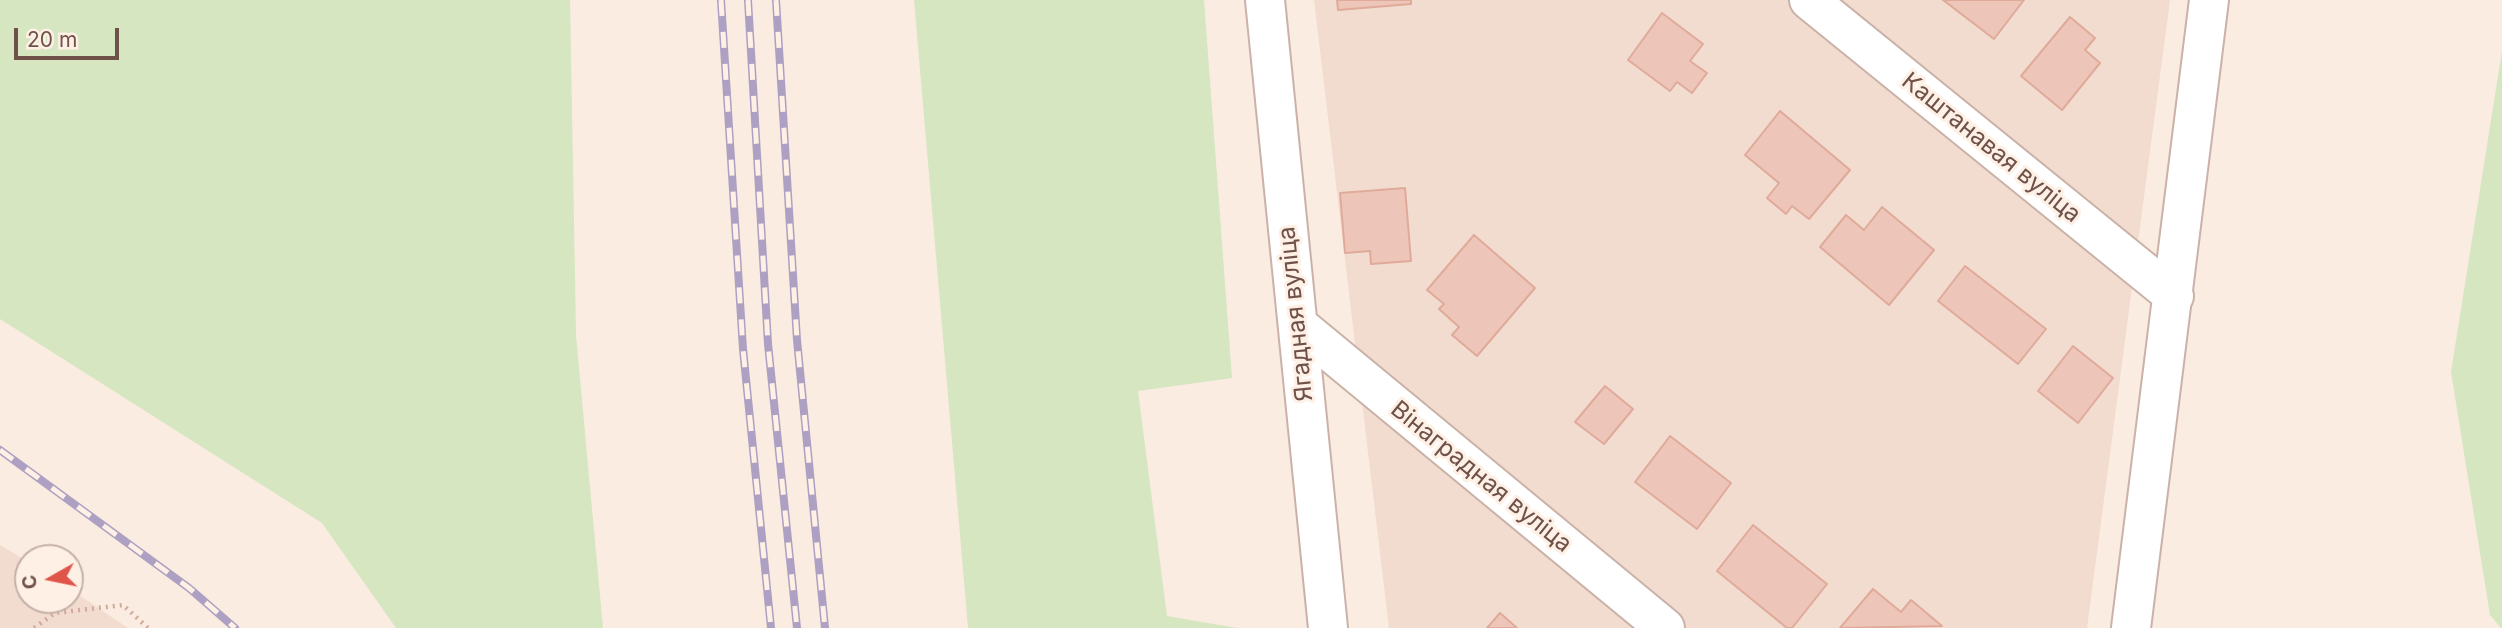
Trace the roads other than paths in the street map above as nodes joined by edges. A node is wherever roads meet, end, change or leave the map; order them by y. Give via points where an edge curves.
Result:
1 (1265, 0) edge
2 (1809, 0) edge
3 (2208, 0) edge
4 (2174, 296) junction
5 (1298, 325) junction
6 (1328, 628) edge
7 (1665, 628) edge
8 (2131, 628) edge

1 - 5 street, Ягадная вуліца
2 - 4 street, Каштанавая вуліца
3 - 4 street
4 - 8 street
5 - 6 street, Ягадная вуліца
5 - 7 street, Вінаградная вуліца

